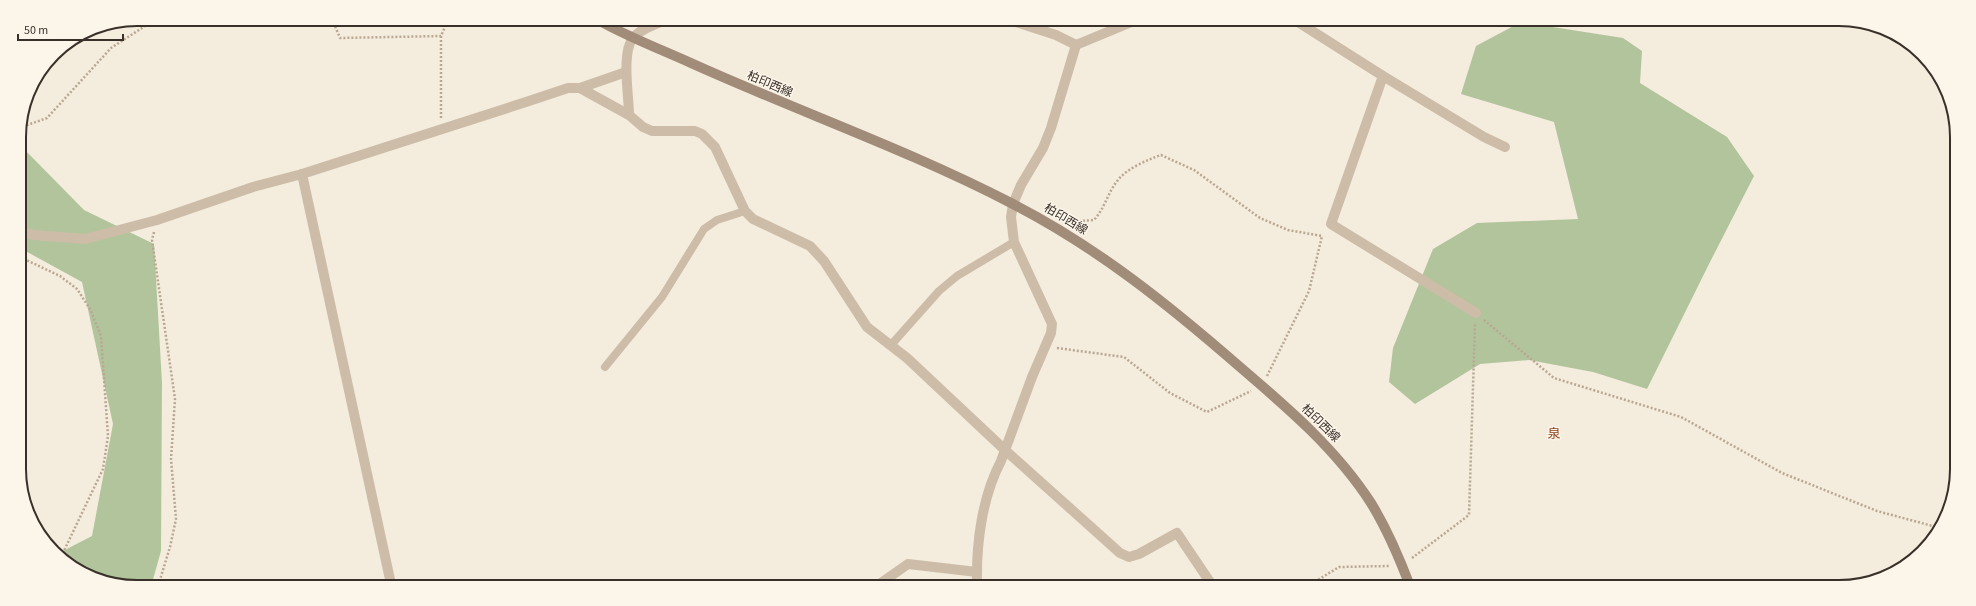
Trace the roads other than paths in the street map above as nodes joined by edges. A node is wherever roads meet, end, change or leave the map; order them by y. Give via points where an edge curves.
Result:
1 (610, 26) edge
2 (651, 26) edge
3 (1028, 26) edge
4 (1122, 26) edge
5 (1304, 26) edge
6 (633, 38) junction
7 (1076, 45) junction
8 (626, 72) junction
9 (1383, 76) junction
10 (580, 88) junction
11 (629, 115) junction
12 (1505, 147) dead end
13 (302, 174) junction
14 (1013, 204) junction
15 (745, 210) junction
16 (26, 233) edge
17 (1014, 242) junction
18 (1476, 313) road end
19 (891, 345) junction
20 (605, 366) dead end
21 (1005, 450) junction
22 (977, 572) junction
23 (390, 580) edge
24 (885, 580) edge
25 (977, 580) edge
26 (1209, 580) edge
27 (1408, 580) edge

1 - 6 main road, 柏印西線
2 - 6 street
3 - 7 street
4 - 7 street
5 - 9 street
6 - 8 street
6 - 14 main road, 柏印西線 via 922,161
7 - 14 street via 1048,135
8 - 10 street
8 - 11 street
9 - 12 street
9 - 18 street via 1330,224
10 - 11 street
10 - 13 street via 568,88
11 - 15 street via 652,131 695,131 702,134 715,147
13 - 16 street via 85,240
13 - 23 street
14 - 17 street via 1011,217
14 - 27 main road, 柏印西線 via 1106,259 1153,294 1262,385 1326,445 1371,503 1388,532
15 - 19 street via 753,219 810,246 824,261 867,327
15 - 20 lane via 717,220 704,229 662,297
17 - 19 lane via 957,276 939,291
17 - 21 street via 1052,324 1051,333
19 - 21 street via 945,392
21 - 22 street via 985,503
21 - 26 street via 1120,553 1129,557 1139,554 1177,533
22 - 24 street via 908,564
22 - 25 street

